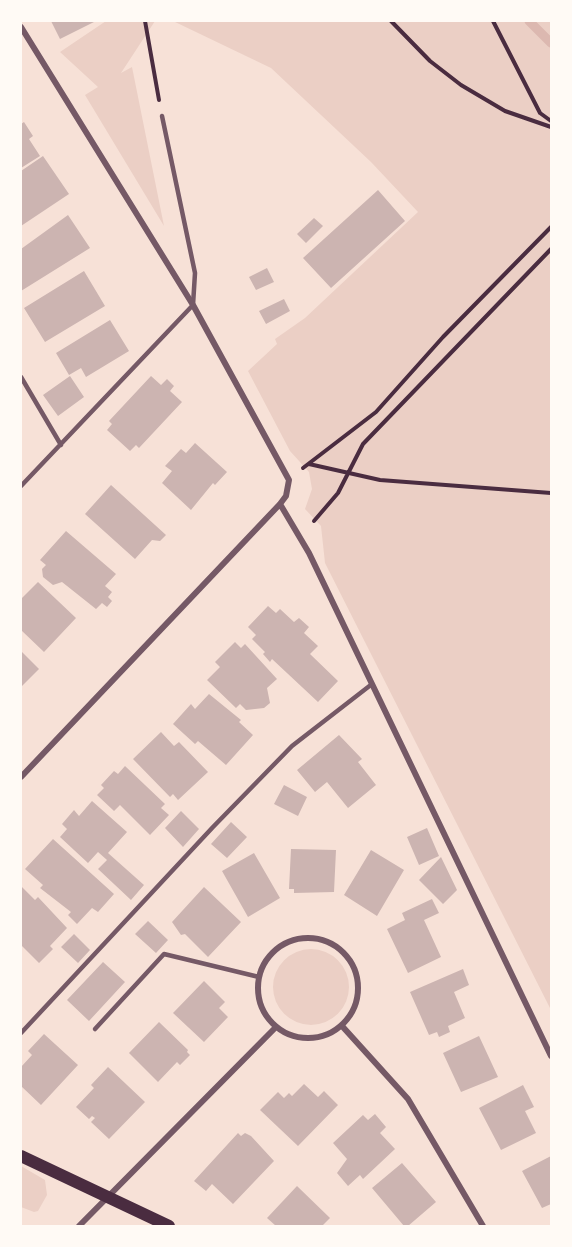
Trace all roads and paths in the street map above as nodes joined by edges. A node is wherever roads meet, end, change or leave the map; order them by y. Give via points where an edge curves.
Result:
1 (145, 21) edge
2 (391, 21) edge
3 (493, 21) edge
4 (21, 27) edge
5 (162, 116) joint
6 (551, 122) edge
7 (551, 127) edge
8 (551, 227) edge
9 (551, 249) edge
10 (193, 305) junction
11 (21, 377) edge
12 (61, 445) junction
13 (308, 464) junction
14 (348, 471) junction
15 (289, 480) junction
16 (21, 486) edge
17 (551, 493) edge
18 (280, 504) junction
19 (314, 521) dead end
20 (372, 684) junction
21 (21, 777) edge
22 (259, 977) junction
23 (342, 1026) junction
24 (276, 1027) junction
25 (95, 1029) dead end
26 (21, 1033) edge
27 (551, 1056) edge
28 (21, 1156) edge
29 (108, 1197) junction
30 (79, 1226) edge
31 (169, 1226) edge
32 (483, 1226) edge

1 - 5 path
2 - 7 path via 461,86 505,111
3 - 6 path via 540,113
4 - 10 street
5 - 10 lane via 195,273
8 - 13 path via 376,412
9 - 14 path via 375,431
10 - 12 lane
10 - 15 street
11 - 12 lane
12 - 16 lane
13 - 14 path
13 - 15 path
14 - 17 path via 380,480
14 - 19 path via 333,501
15 - 18 street
18 - 20 street via 309,553
18 - 21 street
20 - 26 lane via 292,746
20 - 27 street
22 - 23 street via 265,961 284,944 309,937 326,940 341,949 358,979 353,1012
22 - 24 street via 261,1004
22 - 25 lane via 164,954
23 - 24 street via 309,1039 291,1036
23 - 32 street via 408,1099
24 - 29 street
28 - 29 main road
29 - 30 street
29 - 31 main road

